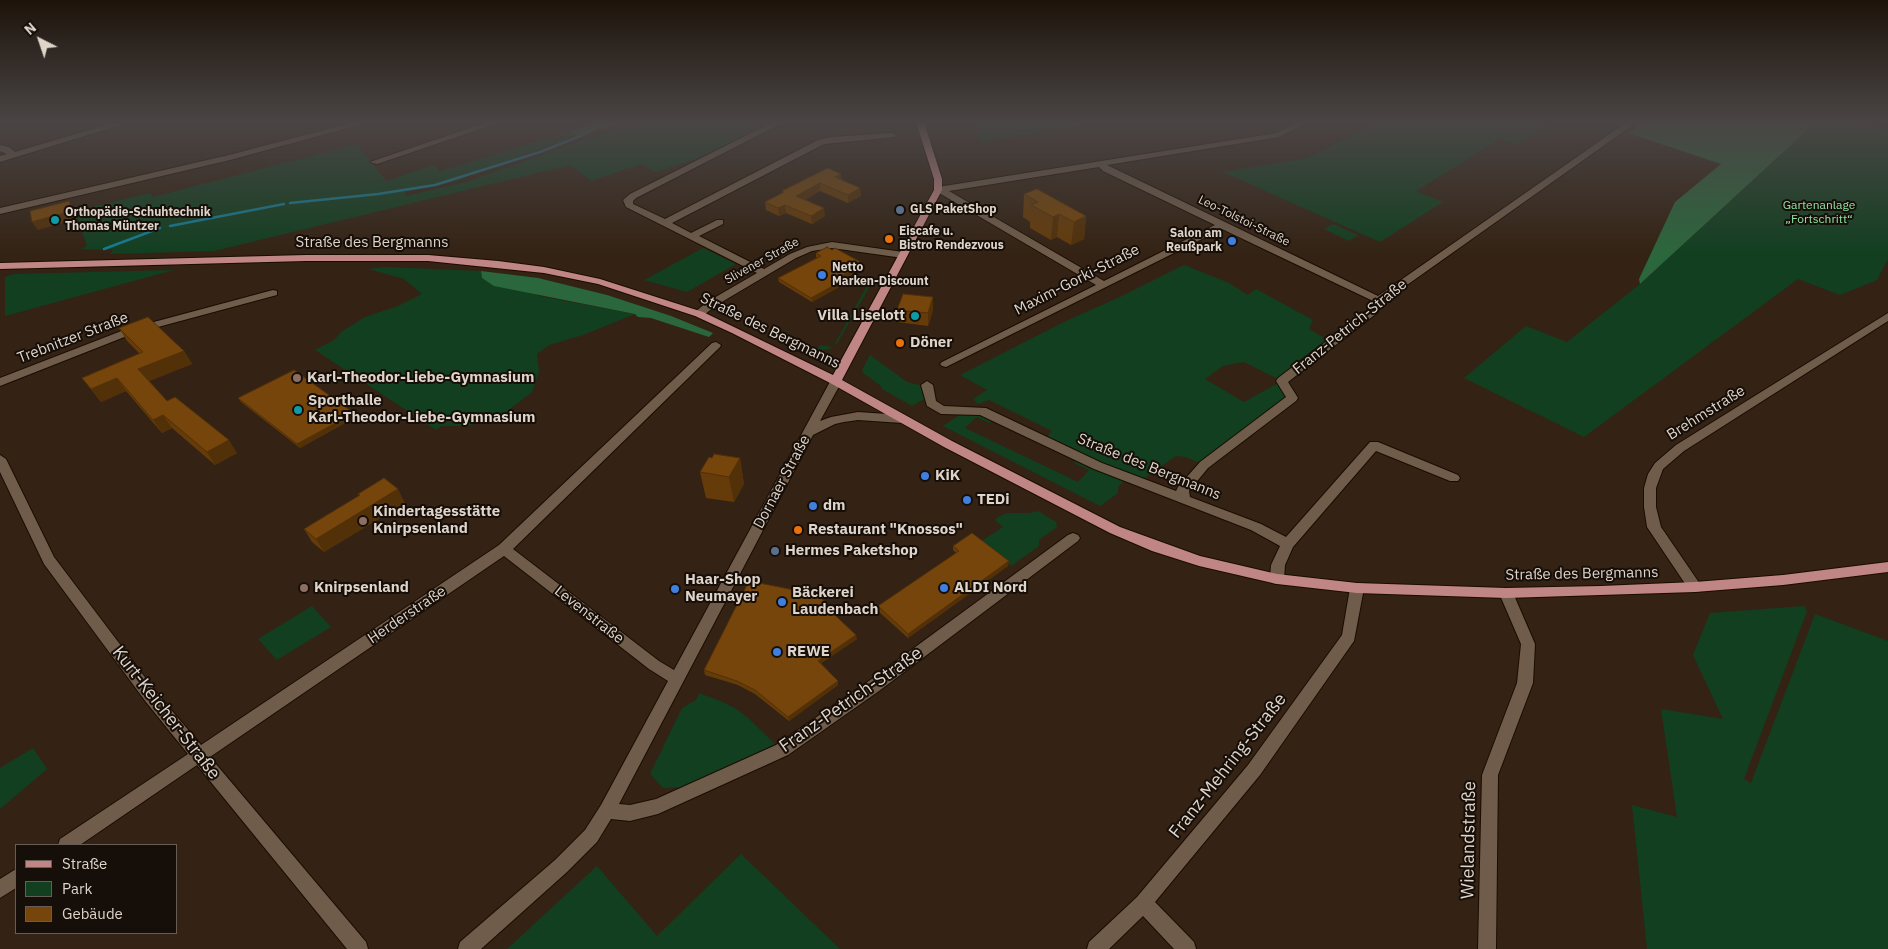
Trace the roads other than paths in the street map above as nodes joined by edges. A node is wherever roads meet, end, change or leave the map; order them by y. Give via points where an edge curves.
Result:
1 (190, 166) edge
2 (691, 166) edge
3 (774, 166) edge
4 (934, 166) edge
5 (1080, 166) edge
6 (1103, 166) edge
7 (1570, 166) edge
8 (938, 190) junction
9 (0, 211) edge
10 (720, 222) dead end
11 (665, 223) junction
12 (1222, 225) junction
13 (692, 236) junction
14 (903, 255) junction
15 (0, 266) edge
16 (764, 273) junction
17 (1102, 284) junction
18 (273, 293) dead end
19 (1379, 300) junction
20 (699, 314) junction
21 (1888, 316) edge
22 (716, 345) dead end
23 (946, 364) dead end
24 (836, 381) junction
25 (0, 382) edge
26 (927, 385) dead end
27 (902, 419) junction
28 (808, 432) junction
29 (0, 459) edge
30 (1454, 478) dead end
31 (1185, 500) junction
32 (1073, 538) dead end
33 (1288, 544) junction
34 (504, 549) junction
35 (1888, 567) edge
36 (1277, 579) junction
37 (1695, 587) junction
38 (1357, 588) junction
39 (1506, 592) junction
40 (676, 679) junction
41 (199, 756) junction
42 (606, 811) junction
43 (67, 844) edge
44 (15, 879) edge
45 (0, 889) edge
46 (1143, 903) junction
47 (359, 949) edge
48 (467, 949) edge
49 (1096, 949) edge
50 (1187, 949) edge
51 (1487, 949) edge

1 - 9 street
2 - 11 street via 628,200 629,204
3 - 11 street
4 - 8 main road
5 - 8 street
6 - 12 street, Leo-Tolstoi-Straße
7 - 19 street, Franz-Petrich-Straße
8 - 14 main road, Dornaer Straße
8 - 17 street
10 - 13 street
11 - 13 street
12 - 17 street, Maxim-Gorki-Straße
12 - 19 street, Leo-Tolstoi-Straße
13 - 16 street
14 - 16 street, Slivener Straße via 820,246 793,256
14 - 24 main road, Dornaer Straße
15 - 20 main road, Straße des Bergmanns via 353,258 462,260 544,270 600,282
16 - 20 street, Slivener Straße
17 - 23 street, Maxim-Gorki-Straße
18 - 25 street, Trebnitzer Straße via 128,332
19 - 31 street, Franz-Petrich-Straße via 1373,312 1282,381 1292,398 1204,465 1182,490
20 - 24 main road, Straße des Bergmanns
21 - 37 street, Brehmstraße via 1680,448 1659,466 1650,488 1654,526
22 - 34 street, Herderstraße
24 - 27 main road, Straße des Bergmanns
24 - 28 street, Dornaer Straße
26 - 31 street, Straße des Bergmanns via 931,403 941,410 982,411 1098,466
27 - 28 street via 858,416 831,421
27 - 36 main road, Straße des Bergmanns via 1115,530 1199,561
28 - 40 street, Dornaer Straße
29 - 41 street, Kurt-Keicher-Straße via 49,560 150,697
30 - 33 street via 1374,445
31 - 33 street, Straße des Bergmanns via 1256,527
32 - 42 street, Franz-Petrich-Straße via 782,750 658,806 630,813
33 - 36 street via 1278,565
34 - 40 street, Levenstraße
34 - 41 street, Herderstraße
35 - 37 main road, Straße des Bergmanns
36 - 38 main road, Straße des Bergmanns
37 - 39 main road, Straße des Bergmanns
38 - 39 main road, Straße des Bergmanns
38 - 46 street, Franz-Mehring-Straße via 1349,637 1254,770
39 - 51 street, Wielandstraße via 1528,644 1524,683 1490,774
40 - 42 street, Dornaer Straße
41 - 43 street, Herderstraße
41 - 47 street, Kurt-Keicher-Straße
42 - 48 street, Dornaer Straße via 591,836 561,866
44 - 45 street
46 - 49 street, Franz-Mehring-Straße
46 - 50 street

